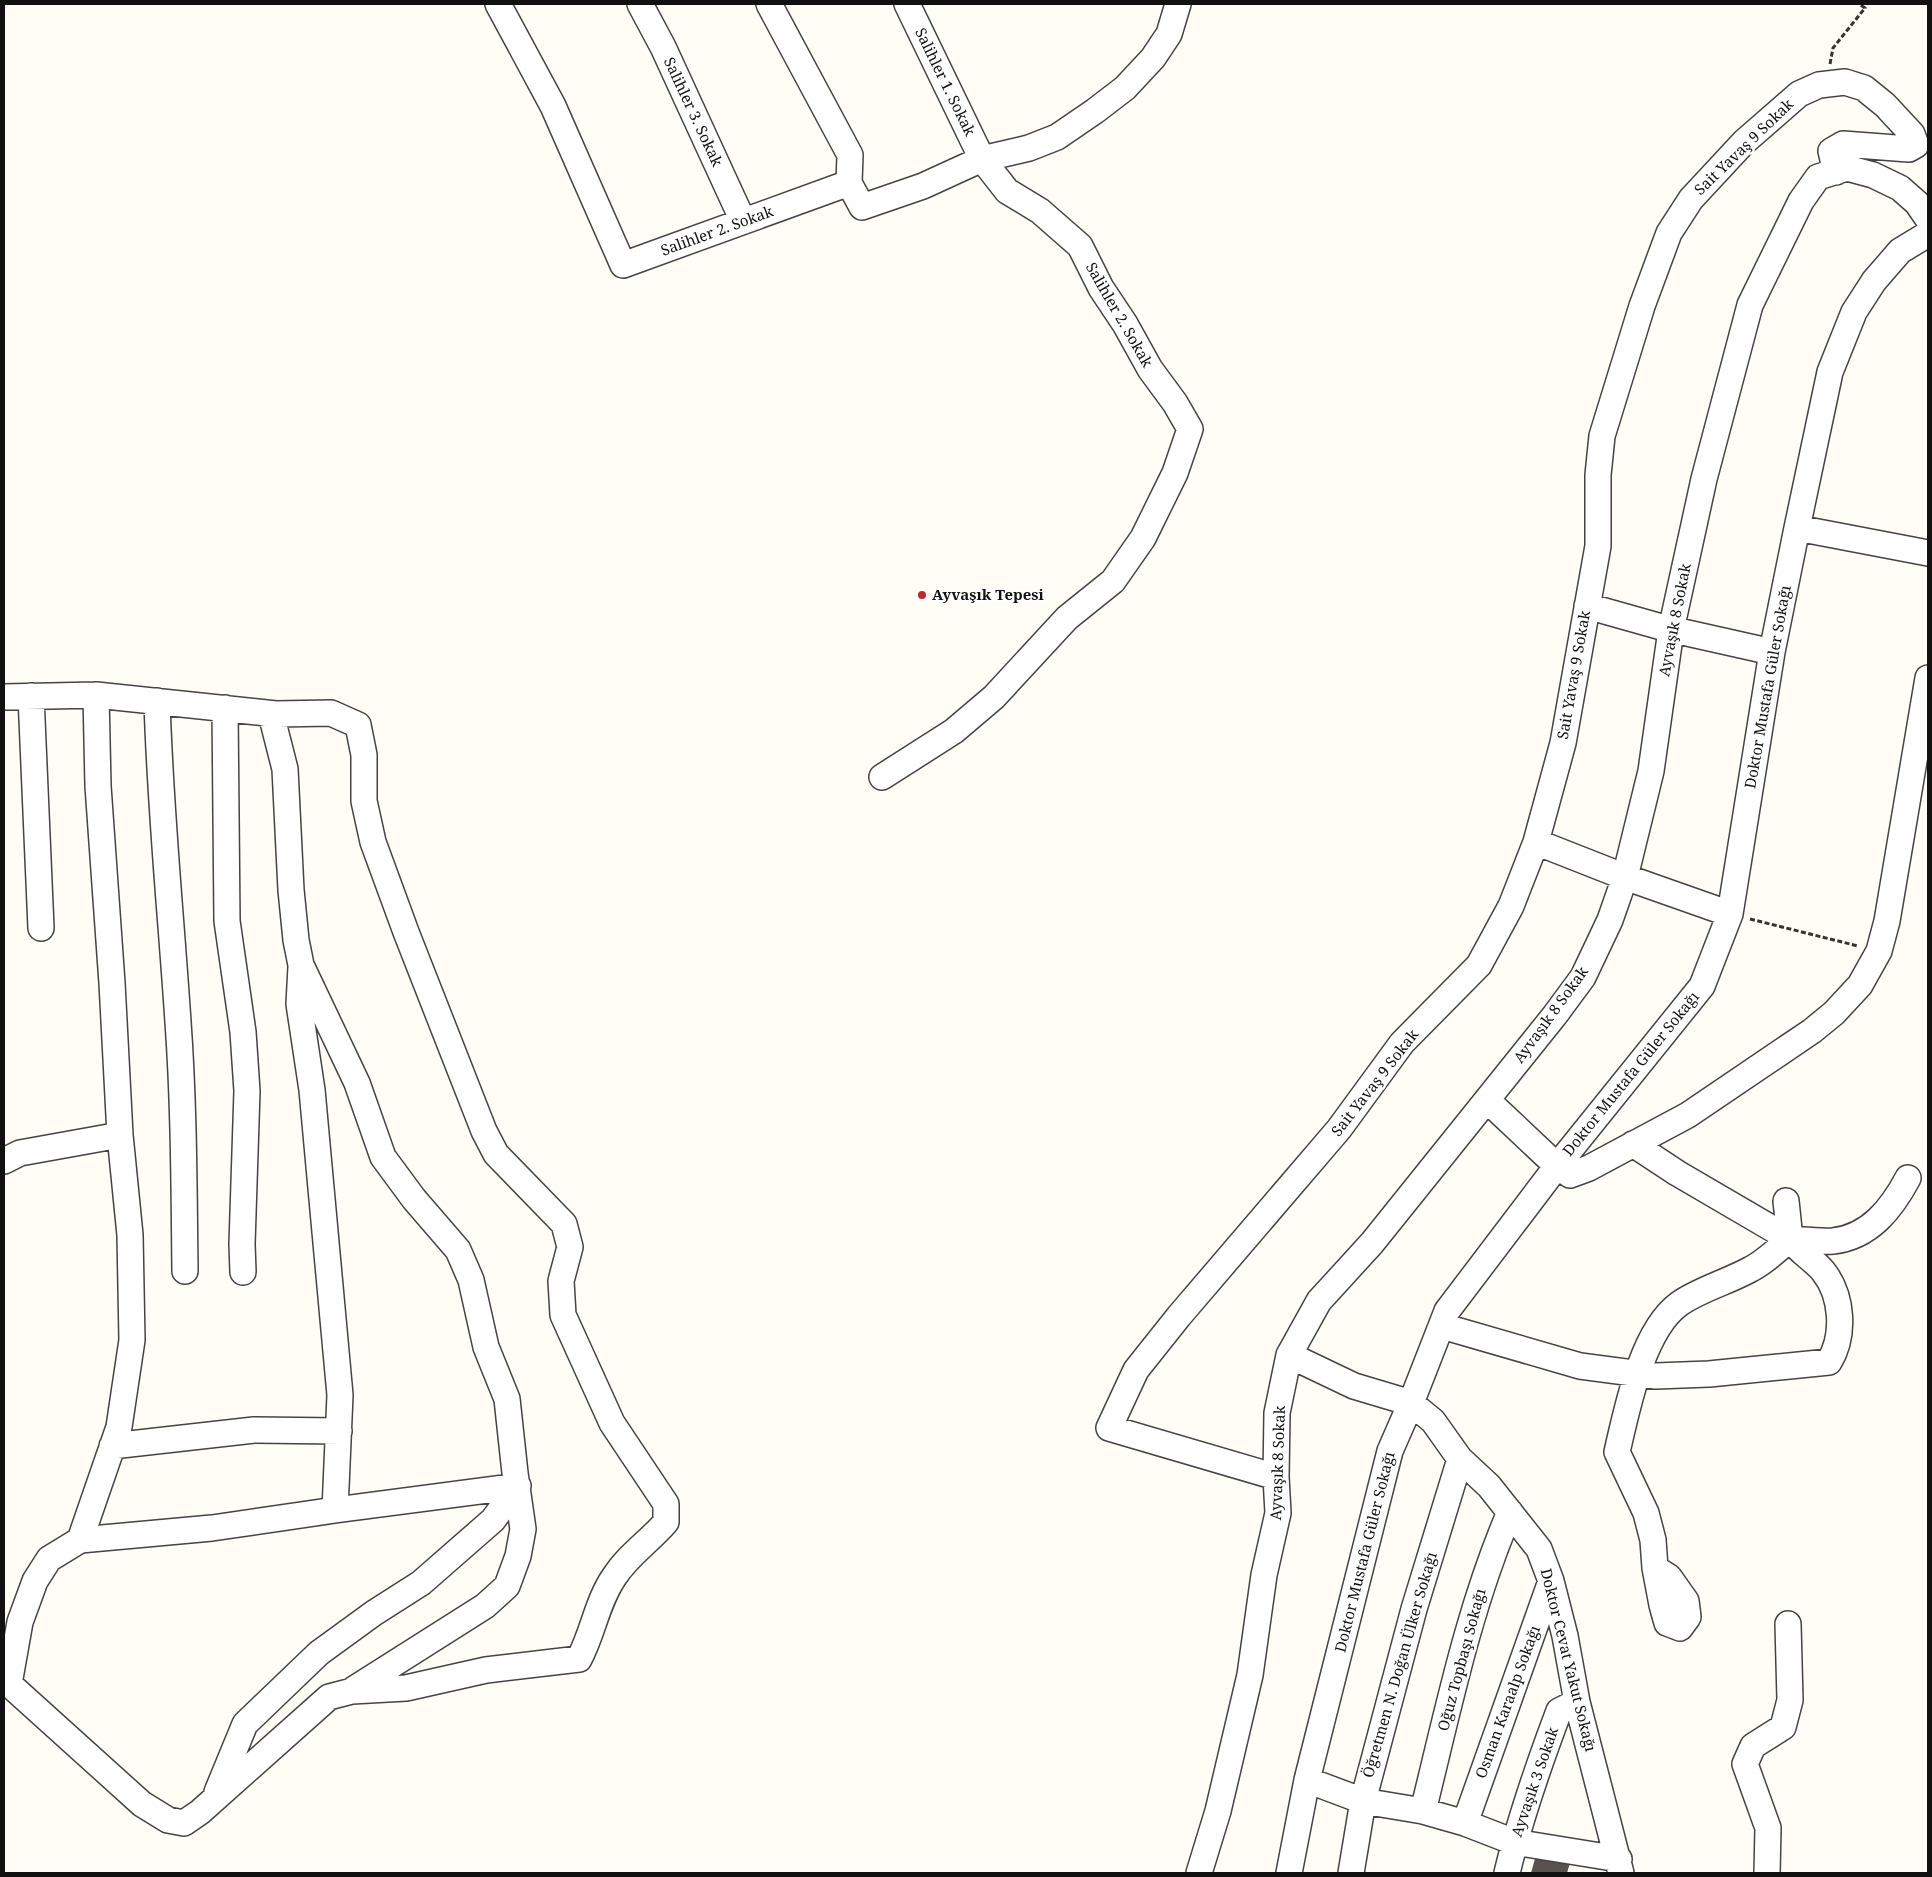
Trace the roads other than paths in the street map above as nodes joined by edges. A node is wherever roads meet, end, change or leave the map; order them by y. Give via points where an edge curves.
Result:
1 (498, 4) edge
2 (640, 4) edge
3 (769, 4) edge
4 (907, 4) edge
5 (1178, 4) edge
6 (982, 159) junction
7 (1836, 172) junction
8 (850, 183) junction
9 (1928, 219) edge
10 (743, 221) junction
11 (1928, 234) edge
12 (1796, 528) junction
13 (1928, 554) edge
14 (1587, 606) junction
15 (1671, 630) junction
16 (1772, 652) junction
17 (1928, 678) edge
18 (96, 695) junction
19 (31, 696) junction
20 (4, 697) edge
21 (157, 701) junction
22 (225, 708) junction
23 (271, 714) junction
24 (882, 776) dead end
25 (1536, 842) junction
26 (1625, 877) junction
27 (1730, 914) junction
28 (41, 928) dead end
29 (302, 964) junction
30 (1488, 1101) junction
31 (120, 1135) junction
32 (1633, 1144) junction
33 (4, 1161) edge
34 (1557, 1166) junction
35 (1908, 1178) dead end
36 (1786, 1201) dead end
37 (1790, 1239) junction
38 (185, 1271) dead end
39 (243, 1272) dead end
40 (1442, 1326) junction
41 (1289, 1355) junction
42 (1637, 1373) junction
43 (1412, 1403) junction
44 (339, 1431) junction
45 (112, 1446) junction
46 (1460, 1458) junction
47 (1276, 1477) junction
48 (518, 1486) junction
49 (335, 1510) junction
50 (1510, 1512) junction
51 (80, 1540) junction
52 (1655, 1568) dead end
53 (1551, 1581) junction
54 (1788, 1624) dead end
55 (352, 1690) junction
56 (1577, 1702) junction
57 (1307, 1780) junction
58 (215, 1798) junction
59 (1363, 1801) junction
60 (1423, 1811) junction
61 (1465, 1823) junction
62 (1514, 1842) junction
63 (1620, 1866) edge
64 (1199, 1873) edge
65 (1289, 1873) edge
66 (1351, 1873) edge
67 (1507, 1873) edge
68 (1767, 1873) edge

1 - 10 street, Salihler 2. Sokak via 553,106 623,265
2 - 10 street, Salihler 3. Sokak
3 - 8 street via 850,155
4 - 6 street, Salihler 1. Sokak
5 - 6 street via 1169,34 1153,58 1125,88 1057,136 1029,148
6 - 8 street via 923,186 862,207
6 - 24 street, Salihler 2. Sokak via 1007,191 1040,211 1080,246 1101,288 1190,429 1175,473 1143,538 1113,581 1068,618 994,697 954,731
7 - 9 street, Ayvaşık 8 Sokak via 1847,168 1900,188 1917,203
7 - 14 street, Sait Yavaş 9 Sokak via 1831,151 1843,144 1909,150 1916,145 1912,134 1885,105 1864,88 1845,82 1819,85 1799,94 1744,142 1691,199 1669,233 1642,306 1602,436 1598,475 1598,546
7 - 15 street, Ayvaşık 8 Sokak via 1818,177 1801,200 1750,305 1704,479
8 - 10 street, Salihler 2. Sokak
11 - 12 street, Doktor Mustafa Güler Sokağı via 1900,251 1874,281 1854,312 1830,372
12 - 13 street
12 - 16 street, Doktor Mustafa Güler Sokağı
14 - 15 street
14 - 25 street, Sait Yavaş 9 Sokak via 1563,743
15 - 16 street
15 - 26 street, Ayvaşık 8 Sokak via 1650,771
16 - 27 street, Doktor Mustafa Güler Sokağı
17 - 32 street via 1887,921 1879,951 1860,985 1812,1031 1688,1115
18 - 19 street
18 - 21 street
18 - 31 street via 98,786
19 - 20 street
19 - 28 street
21 - 22 street
21 - 38 street via 184,1140
22 - 23 street
22 - 39 street via 227,921 243,1032 247,1091
23 - 29 street via 285,769 291,890
23 - 55 street via 332,713 358,724 364,755 364,801 374,842 480,1122 496,1154 564,1224 570,1247 561,1281 563,1315 612,1423 666,1504 666,1522 654,1537 631,1555 613,1578 579,1659 486,1670 406,1688
25 - 26 street
25 - 47 street, Sait Yavaş 9 Sokak via 1512,906 1478,965 1402,1043 1327,1144 1179,1316 1136,1370 1109,1428
26 - 27 street
26 - 30 street, Ayvaşık 8 Sokak via 1610,920 1582,977
27 - 34 street, Doktor Mustafa Güler Sokağı via 1702,986
29 - 44 street via 299,1004 312,1090 340,1395
29 - 48 street via 357,1083 383,1157 458,1250 471,1280 486,1347 507,1399
30 - 34 street
30 - 41 street, Ayvaşık 8 Sokak via 1372,1243 1319,1301
31 - 33 street via 20,1154
31 - 45 street via 130,1235 132,1340 119,1427
32 - 34 street via 1570,1175
32 - 37 street
34 - 40 street, Doktor Mustafa Güler Sokağı via 1447,1311
35 - 37 street via 1885,1215 1866,1229 1833,1241
36 - 37 street
37 - 42 street via 1753,1268 1680,1303 1666,1315
37 - 42 street via 1823,1271 1836,1294 1839,1337 1829,1362 1709,1374 1656,1376
40 - 42 street via 1580,1366
40 - 43 street, Doktor Mustafa Güler Sokağı
41 - 43 street via 1354,1386
41 - 47 street, Ayvaşık 8 Sokak via 1278,1413
42 - 52 street via 1617,1452 1646,1513 1653,1540
43 - 46 street, Doktor Cevat Yakut Sokağı via 1433,1421
43 - 57 street, Doktor Mustafa Güler Sokağı via 1390,1451
44 - 45 street via 254,1430
44 - 49 street
45 - 51 street
46 - 50 street, Doktor Cevat Yakut Sokağı
46 - 59 street, Öğretmen N. Doğan Ülker Sokağı via 1414,1609
47 - 64 street, Ayvaşık 8 Sokak via 1278,1513 1264,1575 1250,1675 1218,1811
48 - 49 street
48 - 55 street via 523,1529 507,1586 485,1606
48 - 58 street via 493,1520 428,1576 319,1653 245,1724
49 - 51 street via 212,1528
50 - 53 street, Doktor Cevat Yakut Sokağı via 1540,1549
50 - 60 street, Oğuz Topbaşı Sokağı via 1489,1563 1453,1686
51 - 58 street via 49,1559 34,1581 20,1622 9,1684 142,1804 168,1820 184,1823
53 - 56 street, Doktor Cevat Yakut Sokağı
53 - 61 street, Osman Karaalp Sokağı
54 - 68 street via 1790,1700 1783,1727 1753,1746 1745,1764 1768,1828
55 - 58 street via 329,1697
56 - 62 street, Ayvaşık 3 Sokak via 1559,1711
56 - 63 street, Doktor Cevat Yakut Sokağı
57 - 59 street
57 - 65 street, Doktor Mustafa Güler Sokağı
59 - 60 street
59 - 66 street, Öğretmen N. Doğan Ülker Sokağı
60 - 61 street
61 - 62 street
62 - 63 street
62 - 67 street, Ayvaşık 3 Sokak

